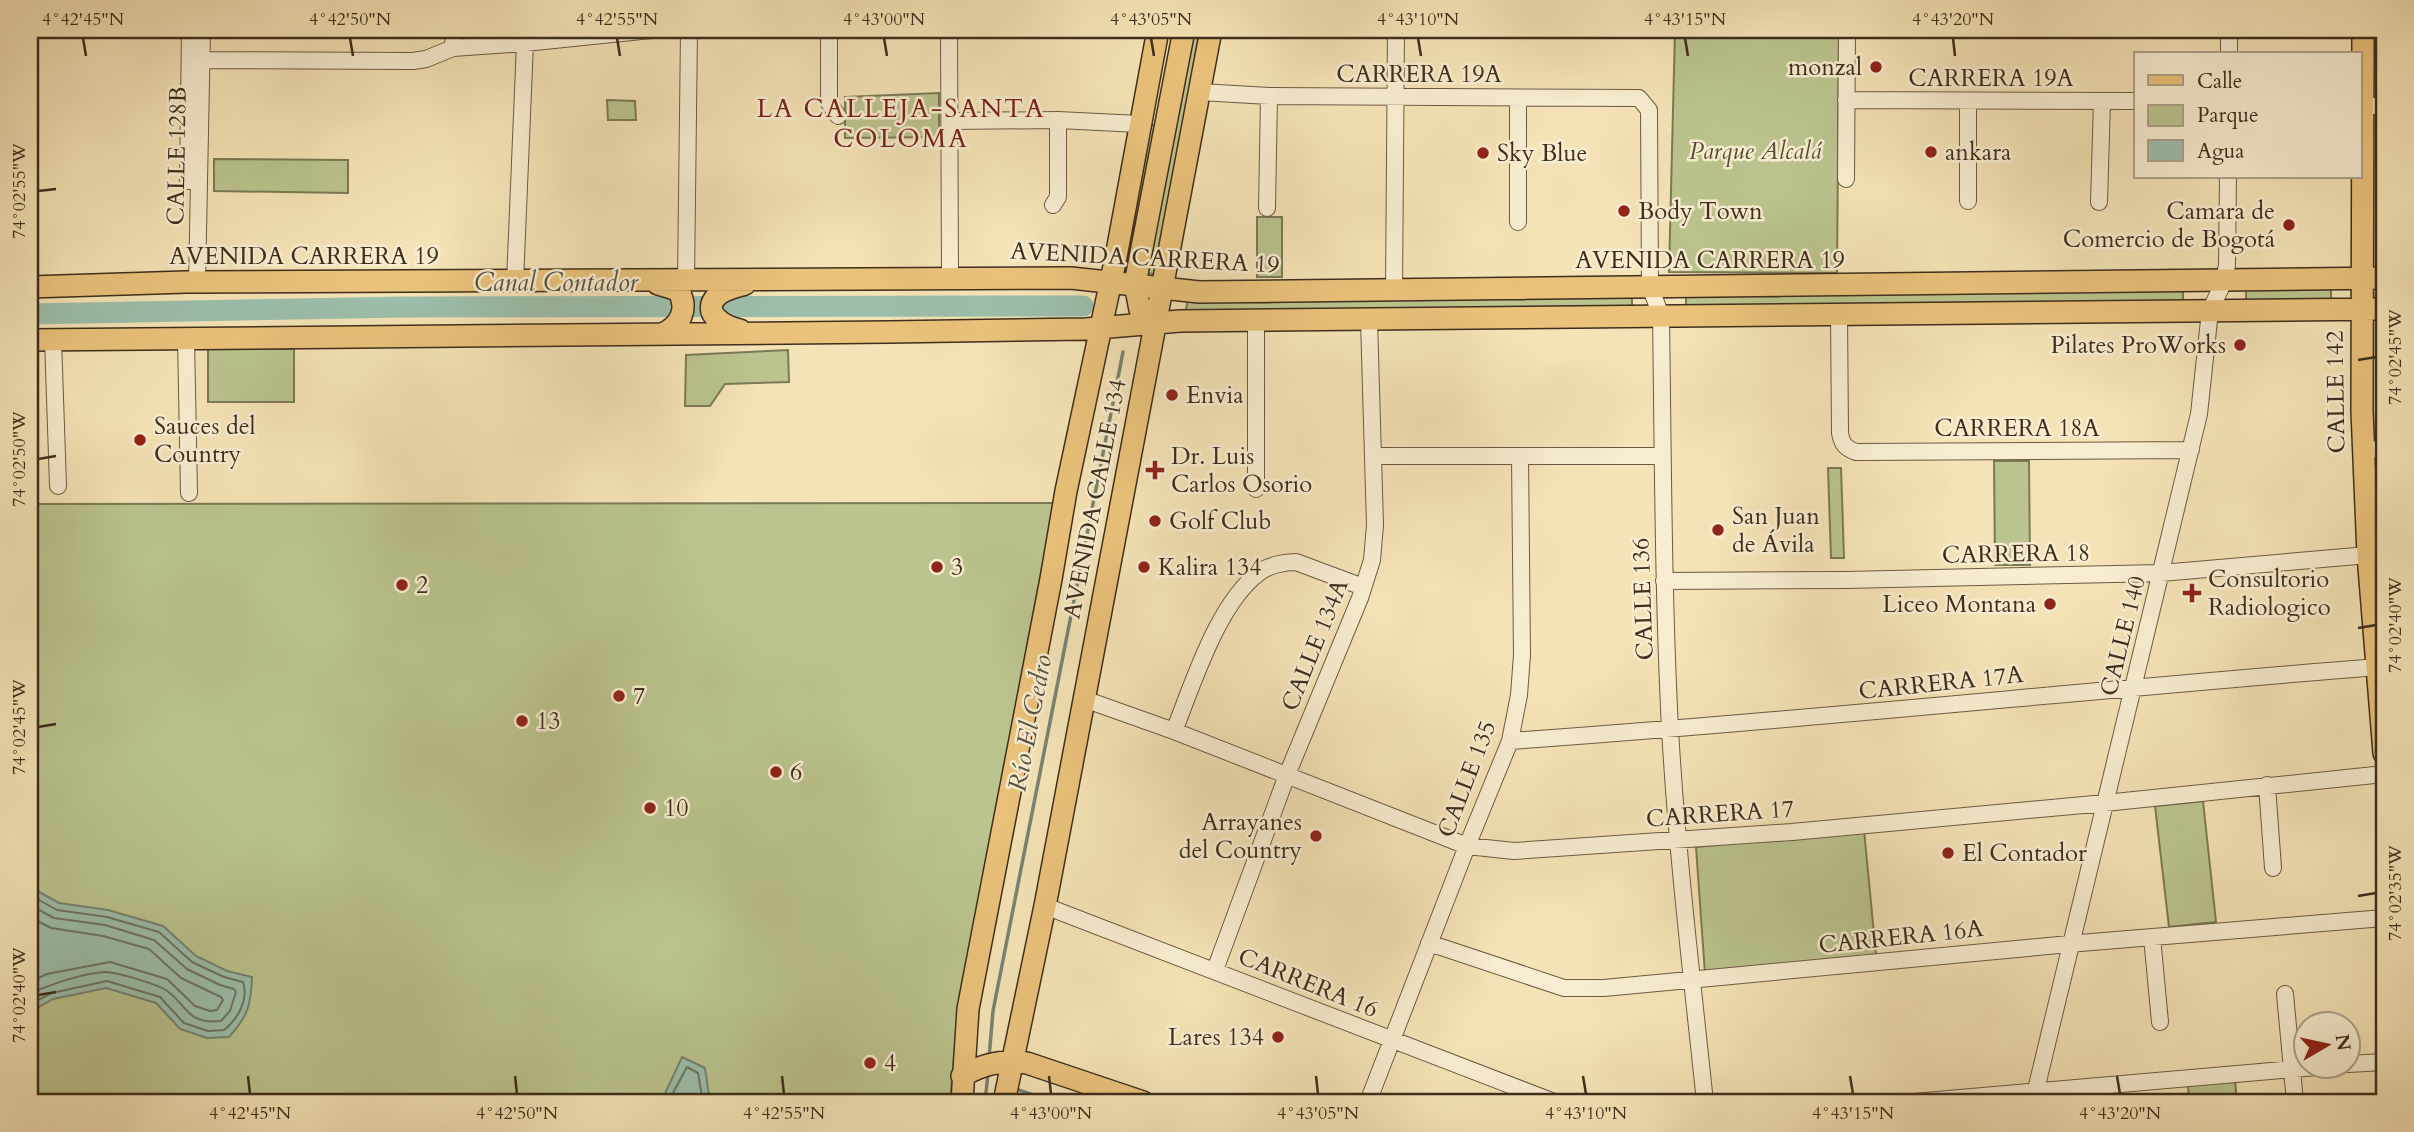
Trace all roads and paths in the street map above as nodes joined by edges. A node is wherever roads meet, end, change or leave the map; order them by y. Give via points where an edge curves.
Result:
1 (190, 30) edge
2 (202, 30) edge
3 (454, 30) edge
4 (651, 30) edge
5 (689, 30) edge
6 (829, 30) edge
7 (949, 30) edge
8 (1158, 30) edge
9 (1184, 30) edge
10 (1212, 30) edge
11 (1396, 30) edge
12 (1847, 30) edge
13 (2229, 30) edge
14 (2363, 30) edge
15 (525, 43) junction
16 (453, 48) junction
17 (2229, 52) edge
18 (195, 60) junction
19 (1200, 92) junction
20 (1269, 96) junction
21 (1396, 97) junction
22 (1518, 98) junction
23 (1639, 98) joint
24 (1846, 100) junction
25 (1968, 101) junction
26 (2102, 101) junction
27 (2134, 101) edge
28 (2363, 106) junction
29 (2384, 106) edge
30 (838, 116) dead end
31 (1167, 116) junction
32 (1058, 120) junction
33 (950, 121) junction
34 (1139, 124) junction
35 (2228, 178) edge
36 (1846, 179) dead end
37 (1968, 201) dead end
38 (2099, 202) dead end
39 (1053, 205) dead end
40 (1268, 208) dead end
41 (1518, 222) dead end
42 (950, 278) junction
43 (2384, 278) edge
44 (2361, 279) junction
45 (761, 280) junction
46 (1110, 281) junction
47 (2224, 281) junction
48 (192, 282) junction
49 (515, 282) junction
50 (1135, 285) junction
51 (682, 286) junction
52 (1650, 286) junction
53 (30, 287) edge
54 (1162, 288) junction
55 (1394, 290) junction
56 (2361, 309) junction
57 (2384, 309) edge
58 (2210, 311) junction
59 (1839, 314) junction
60 (1661, 317) junction
61 (1368, 320) junction
62 (1256, 321) junction
63 (1156, 323) junction
64 (1100, 328) junction
65 (669, 330) junction
66 (766, 333) junction
67 (186, 338) junction
68 (30, 340) edge
69 (53, 340) junction
70 (2191, 450) junction
71 (2374, 450) edge
72 (1373, 456) junction
73 (1520, 456) junction
74 (1662, 456) junction
75 (58, 486) dead end
76 (1256, 488) dead end
77 (189, 493) dead end
78 (2368, 555) junction
79 (2161, 573) junction
80 (1664, 581) junction
81 (1363, 587) junction
82 (2377, 667) junction
83 (2134, 687) junction
84 (1084, 699) junction
85 (1670, 730) junction
86 (1174, 732) junction
87 (1510, 741) junction
88 (2384, 753) edge
89 (2384, 774) edge
90 (1287, 775) junction
91 (2267, 786) junction
92 (2105, 803) junction
93 (1678, 839) junction
94 (1467, 846) junction
95 (2273, 868) dead end
96 (1045, 906) junction
97 (2384, 918) edge
98 (2152, 937) junction
99 (1429, 943) junction
100 (2071, 944) junction
101 (1215, 970) junction
102 (1692, 980) junction
103 (2285, 994) dead end
104 (2160, 1022) dead end
105 (1392, 1041) junction
106 (2384, 1062) edge
107 (2362, 1064) edge
108 (1009, 1065) junction
109 (2292, 1068) joint
110 (2293, 1080) edge
111 (968, 1091) edge
112 (2034, 1096) edge
113 (1005, 1101) edge
114 (1143, 1102) edge
115 (1368, 1102) edge
116 (1553, 1102) edge
117 (1704, 1102) edge
118 (1914, 1102) edge
119 (2295, 1102) edge

1 - 18 street, CALLE 128B
2 - 18 street, CALLE 128B
3 - 16 street
4 - 15 street
5 - 51 street
6 - 30 street via 829,103
7 - 33 street
8 - 34 main road, AVENIDA CALLE 134
9 - 31 main road
10 - 19 main road, AVENIDA CALLE 134
11 - 21 street
12 - 24 street
13 - 17 street
14 - 28 main road, CALLE 142
15 - 16 street
15 - 49 street
16 - 18 street via 413,61
18 - 48 street, CALLE 128B
19 - 20 street, CARRERA 19A
19 - 54 main road, AVENIDA CALLE 134
20 - 21 street, CARRERA 19A
20 - 40 street
21 - 22 street, CARRERA 19A
21 - 55 street
22 - 23 street, CARRERA 19A
22 - 41 street
23 - 52 street, CALLE 136 via 1649,110
24 - 25 street, CARRERA 19A
24 - 36 street
25 - 26 street, CARRERA 19A
25 - 37 street
26 - 27 street, CARRERA 19A
26 - 38 street
28 - 29 street
28 - 44 main road, CALLE 142
31 - 34 main road
31 - 50 main road
32 - 33 street
32 - 34 street
32 - 39 street via 1058,197
33 - 42 street
34 - 46 main road, AVENIDA CALLE 134
35 - 47 street, CALLE 140
42 - 45 main road, AVENIDA CARRERA 19
42 - 46 main road, AVENIDA CARRERA 19
43 - 44 main road, AVENIDA CARRERA 19
44 - 47 main road, AVENIDA CARRERA 19
44 - 56 main road, CALLE 142
45 - 51 main road, AVENIDA CARRERA 19
45 - 66 main road via 720,293 712,307 723,325
46 - 50 main road, AVENIDA CARRERA 19
46 - 64 main road, AVENIDA CALLE 134
47 - 52 main road, AVENIDA CARRERA 19
47 - 58 street, CALLE 140
48 - 49 main road, AVENIDA CARRERA 19
48 - 53 main road, AVENIDA CARRERA 19
49 - 51 main road, AVENIDA CARRERA 19 via 635,281
50 - 54 main road, AVENIDA CARRERA 19
50 - 63 main road via 1140,310
51 - 65 main road via 683,313
52 - 55 main road, AVENIDA CARRERA 19
52 - 60 street, CALLE 136
54 - 55 main road, AVENIDA CARRERA 19 via 1199,292
54 - 63 main road, AVENIDA CALLE 134
56 - 57 main road
56 - 58 main road
56 - 71 main road, CALLE 142
58 - 59 main road
58 - 70 street, CALLE 140 via 2203,389
59 - 60 main road
59 - 70 street, CARRERA 18A via 1840,433 1844,446 1856,452
60 - 61 main road
60 - 74 street, CALLE 136
61 - 62 main road
61 - 72 street, CALLE 134A
62 - 63 main road
62 - 76 street
63 - 64 main road
63 - 84 main road, AVENIDA CALLE 134
64 - 66 main road
64 - 111 main road, AVENIDA CALLE 134 via 968,1009
65 - 66 main road
65 - 67 main road
67 - 69 main road
67 - 77 street
68 - 69 main road
69 - 75 street
70 - 79 street, CALLE 140
71 - 78 main road, CALLE 142
72 - 73 street
72 - 81 street, CALLE 134A via 1375,525 1372,560
73 - 74 street
73 - 87 street, CALLE 135 via 1522,654 1520,695
74 - 80 street, CALLE 136
78 - 79 street, CARRERA 18
78 - 82 main road, CALLE 142
79 - 80 street, CARRERA 18
79 - 83 street, CALLE 140
80 - 85 street, CALLE 136
81 - 86 street via 1296,562 1261,571 1226,610
81 - 90 street, CALLE 134A
82 - 83 street, CARRERA 17A
82 - 88 main road, CALLE 142
83 - 85 street, CARRERA 17A
83 - 92 street, CALLE 140
84 - 86 street, CARRERA 17
84 - 96 main road, AVENIDA CALLE 134
85 - 87 street, CARRERA 17A
85 - 93 street, CALLE 136
86 - 90 street, CARRERA 17
87 - 94 street, CALLE 135
89 - 91 street, CARRERA 17
90 - 94 street, CARRERA 17
90 - 101 street, CALLE 134A
91 - 92 street, CARRERA 17
91 - 95 street
92 - 93 street, CARRERA 17
92 - 100 street, CALLE 140
93 - 94 street, CARRERA 17 via 1514,851
93 - 102 street, CALLE 136
94 - 99 street, CALLE 135
96 - 101 street, CARRERA 16
96 - 108 main road, AVENIDA CALLE 134
97 - 98 street, CARRERA 16A
98 - 100 street, CARRERA 16A
98 - 104 street
99 - 102 street, CARRERA 16A via 1564,988
99 - 105 street, CALLE 135
100 - 102 street, CARRERA 16A
100 - 112 street, CALLE 140
101 - 105 street, CARRERA 16
102 - 117 street, CALLE 136
103 - 109 street
105 - 115 street, CALLE 135
105 - 116 street, CARRERA 16
106 - 107 street
108 - 111 main road
108 - 113 main road, AVENIDA CALLE 134
108 - 114 main road via 1027,1063
109 - 112 street
110 - 119 street
112 - 118 street

